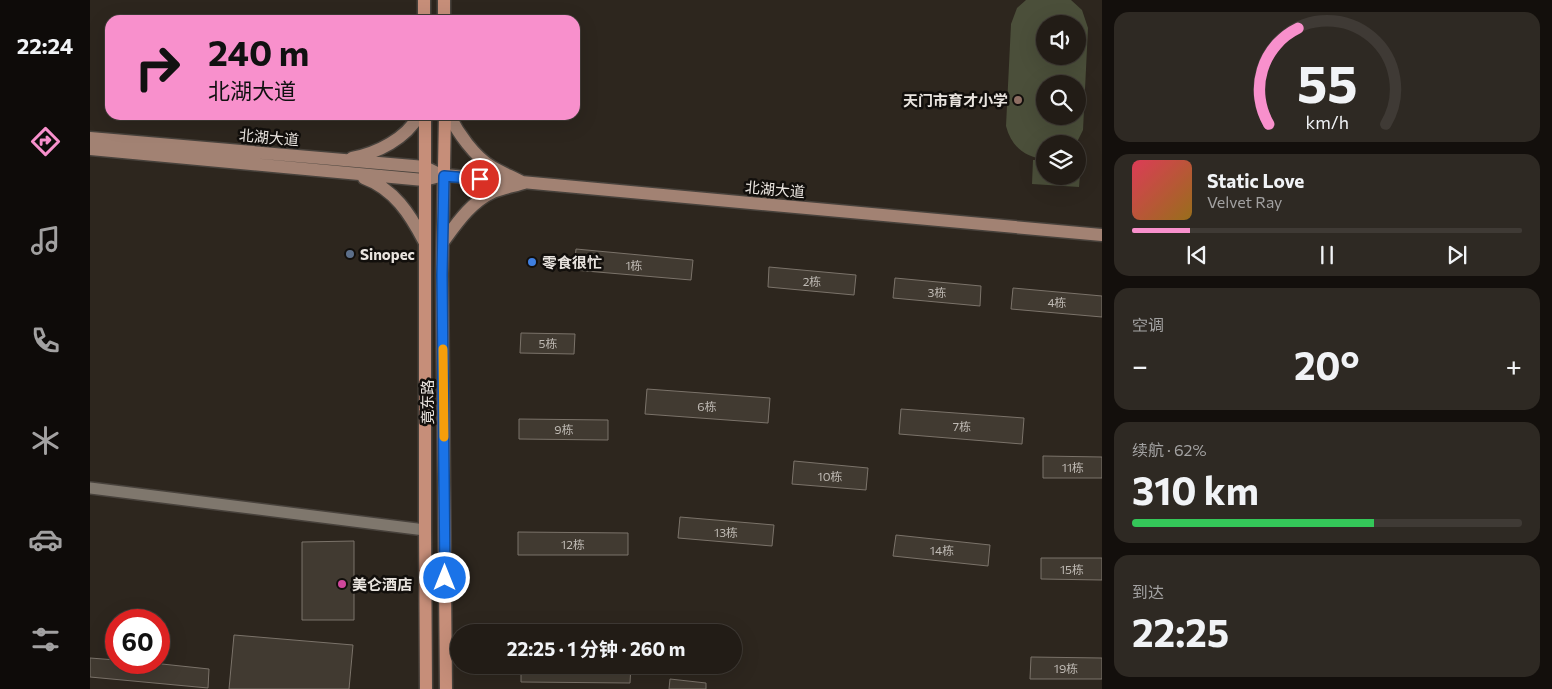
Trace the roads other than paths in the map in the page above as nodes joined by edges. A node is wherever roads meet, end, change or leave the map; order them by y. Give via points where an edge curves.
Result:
1 (424, 0) edge
2 (444, 0) edge
3 (424, 15) edge
4 (444, 15) edge
5 (415, 120) edge
6 (425, 120) edge
7 (444, 120) edge
8 (452, 120) edge
9 (90, 138) edge
10 (90, 149) edge
11 (341, 166) junction
12 (425, 174) junction
13 (444, 176) junction
14 (524, 183) junction
15 (1102, 235) edge
16 (424, 241) junction
17 (443, 242) junction
18 (90, 488) edge
19 (425, 530) junction
20 (426, 689) edge
21 (446, 689) edge

1 - 3 main road
2 - 4 main road
5 - 11 street via 406,132 384,147
6 - 12 main road, 竟东路
7 - 13 main road, 竟东路
8 - 14 street via 479,157
9 - 11 street, 北湖大道
10 - 11 street, 北湖大道
11 - 12 street, 北湖大道
11 - 16 street via 390,192
12 - 13 street, 北湖大道
12 - 16 main road, 竟东路
13 - 14 street, 北湖大道
13 - 17 main road, 竟东路
14 - 15 street, 北湖大道
14 - 17 street via 479,200
16 - 19 main road, 竟东路
17 - 21 main road, 竟东路
18 - 19 street
19 - 20 main road, 竟东路

